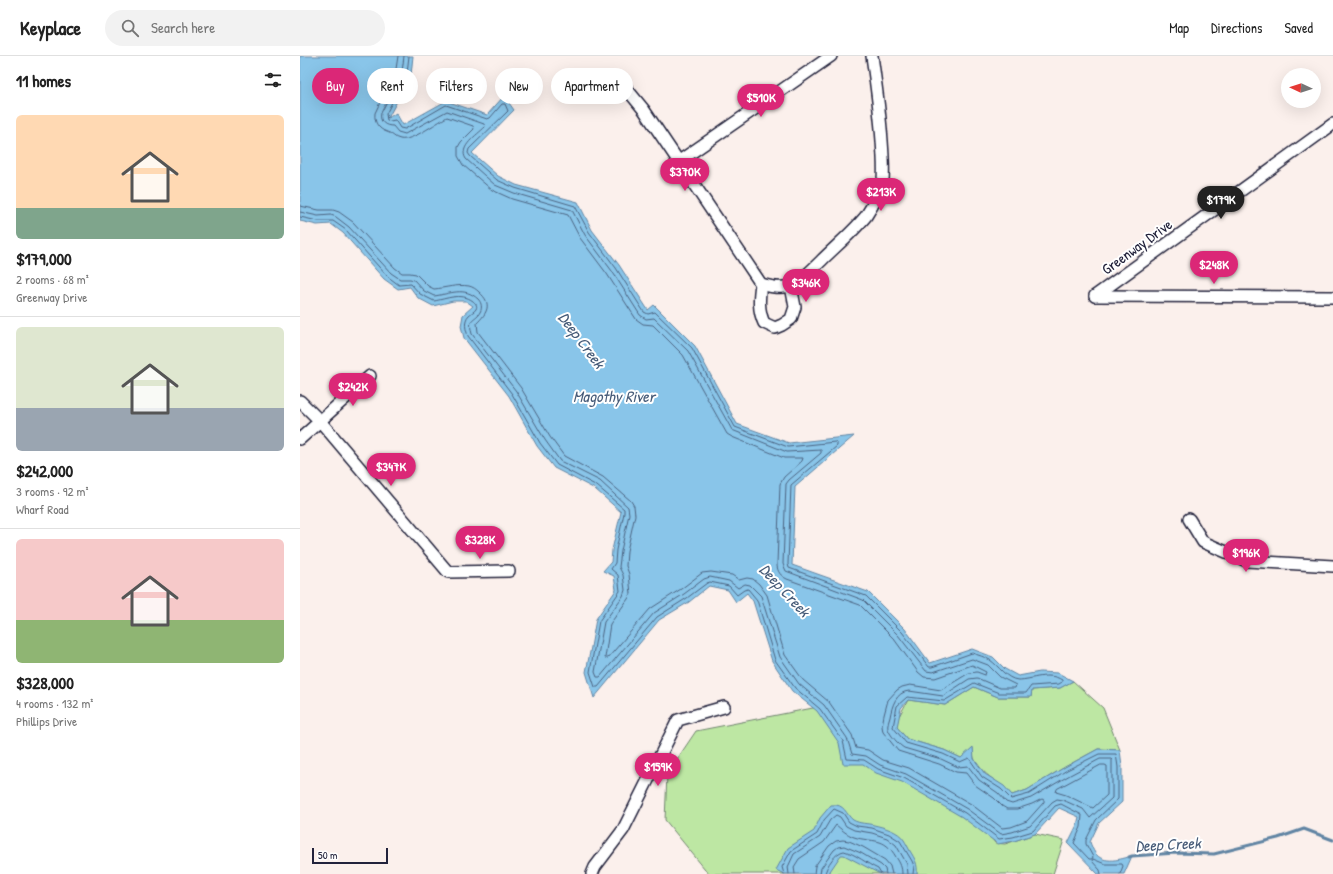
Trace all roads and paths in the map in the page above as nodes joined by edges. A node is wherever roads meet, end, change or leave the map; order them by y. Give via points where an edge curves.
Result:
1 (831, 56) edge
2 (872, 56) edge
3 (633, 97) edge
4 (1333, 124) edge
5 (678, 162) junction
6 (761, 284) junction
7 (791, 286) junction
8 (1333, 297) edge
9 (370, 376) dead end
10 (300, 401) edge
11 (320, 421) junction
12 (300, 439) edge
13 (1189, 519) dead end
14 (1333, 566) edge
15 (509, 571) dead end
16 (724, 707) dead end
17 (592, 874) edge

1 - 5 street
2 - 7 street via 881,128 882,181 866,215 806,277
3 - 5 street
4 - 8 street, Greenway Drive via 1095,296
5 - 6 street
6 - 7 street
6 - 7 street via 758,302 761,316 764,323 775,328 791,319 795,307
9 - 11 street
10 - 11 street
11 - 12 street
11 - 15 street via 448,572
13 - 14 street via 1203,542 1247,561
16 - 17 street via 678,720 623,830

